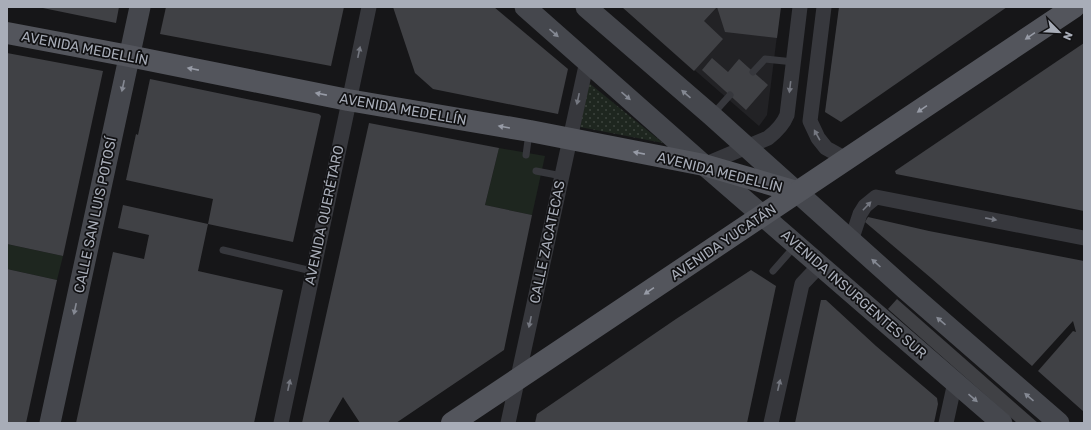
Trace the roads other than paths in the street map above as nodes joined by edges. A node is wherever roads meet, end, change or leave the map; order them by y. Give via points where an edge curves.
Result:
1 (140, 7) edge
2 (369, 7) edge
3 (525, 7) edge
4 (586, 7) edge
5 (800, 7) edge
6 (824, 7) edge
7 (1074, 7) edge
8 (7, 33) edge
9 (129, 56) junction
10 (587, 61) junction
11 (794, 62) junction
12 (753, 72) dead end
13 (730, 96) dead end
14 (348, 100) junction
15 (711, 116) junction
16 (530, 131) junction
17 (570, 140) junction
18 (746, 148) junction
19 (526, 155) dead end
20 (846, 159) junction
21 (704, 165) junction
22 (536, 171) dead end
23 (562, 176) junction
24 (797, 192) junction
25 (763, 215) junction
26 (1084, 238) edge
27 (851, 241) junction
28 (796, 244) junction
29 (222, 250) dead end
30 (820, 265) junction
31 (312, 271) junction
32 (773, 271) dead end
33 (518, 380) junction
34 (955, 382) junction
35 (50, 423) edge
36 (281, 423) edge
37 (452, 423) edge
38 (508, 423) edge
39 (771, 423) edge
40 (946, 423) edge
41 (1002, 423) edge
42 (1059, 423) edge

1 - 9 main road, CALLE SAN LUIS POTOSÍ
14 -> 2 street, AVENIDA QUERÉTARO
3 -> 10 main road, AVENIDA INSURGENTES SUR
15 -> 4 main road
5 - 11 street
20 -> 6 street via 826,148 810,121
7 -> 20 main road, AVENIDA YUCATÁN
8 - 9 main road, AVENIDA MEDELLÍN
14 -> 9 main road, AVENIDA MEDELLÍN
9 -> 35 main road, CALLE SAN LUIS POTOSÍ
10 -> 17 street, CALLE ZACATECAS
10 -> 21 main road, AVENIDA INSURGENTES SUR
11 - 12 lane via 765,59
11 -> 18 street via 787,115 783,124 768,138
13 - 15 lane
16 -> 14 main road, AVENIDA MEDELLÍN
14 - 31 street, AVENIDA QUERÉTARO
15 - 18 main road
16 - 17 main road, AVENIDA MEDELLÍN
16 - 19 lane
21 -> 17 main road, AVENIDA MEDELLÍN
17 - 23 street, CALLE ZACATECAS
18 - 21 street
18 - 24 main road
20 - 24 main road, AVENIDA YUCATÁN
21 - 24 main road, AVENIDA MEDELLÍN
21 - 25 main road, AVENIDA INSURGENTES SUR
22 - 23 lane
23 -> 33 street, CALLE ZACATECAS
24 - 25 main road, AVENIDA YUCATÁN
24 - 27 main road
25 - 28 main road, AVENIDA INSURGENTES SUR
25 -> 33 main road, AVENIDA YUCATÁN
27 -> 26 street via 860,214 876,197
42 -> 27 main road
28 - 30 main road, AVENIDA INSURGENTES SUR
28 - 32 lane
29 - 31 lane
30 - 34 main road, AVENIDA INSURGENTES SUR
39 -> 30 street via 802,284
36 -> 31 street, AVENIDA QUERÉTARO
33 - 37 main road, AVENIDA YUCATÁN
33 - 38 street, CALLE ZACATECAS
34 - 40 street
34 -> 41 main road, AVENIDA INSURGENTES SUR

